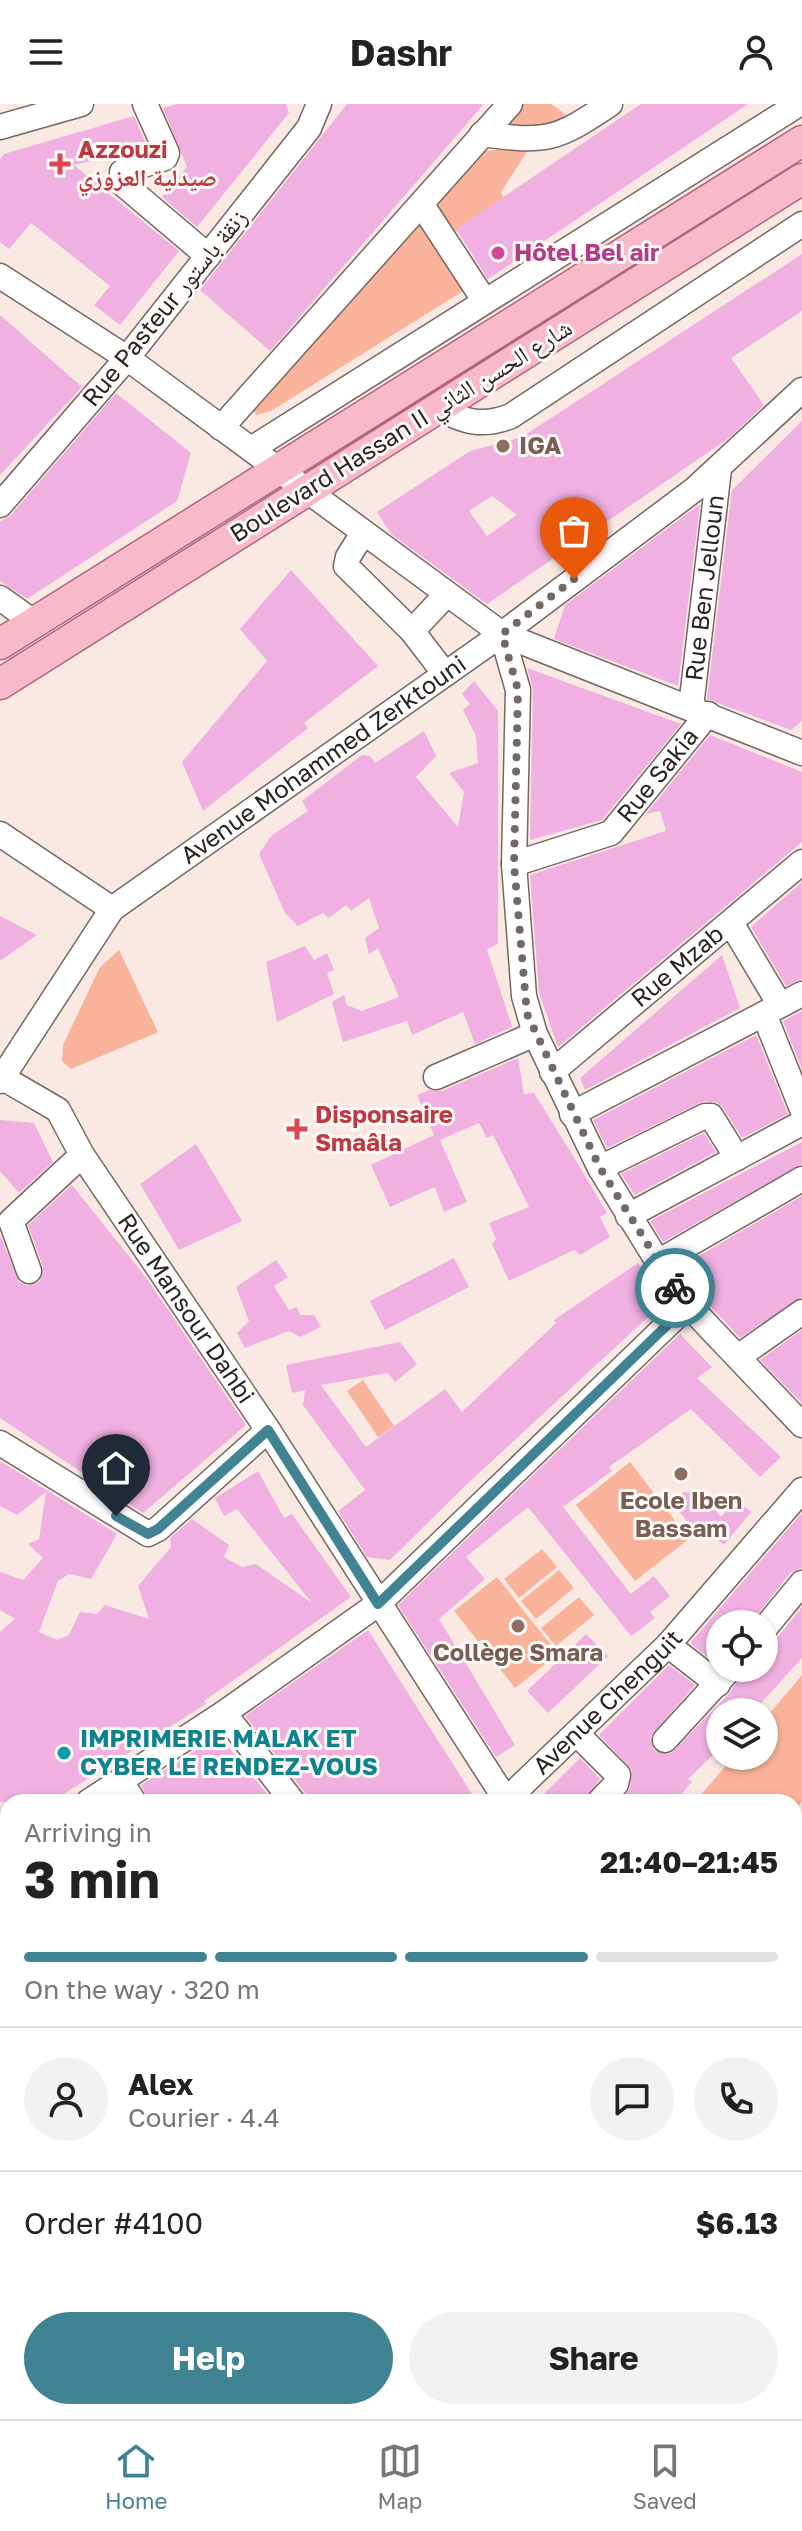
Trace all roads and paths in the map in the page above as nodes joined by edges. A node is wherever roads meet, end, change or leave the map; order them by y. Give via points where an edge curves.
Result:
1 (81, 104) edge
2 (145, 104) edge
3 (319, 104) edge
4 (510, 104) edge
5 (610, 104) edge
6 (799, 104) edge
7 (0, 127) edge
8 (482, 134) junction
9 (802, 141) edge
10 (802, 179) edge
11 (422, 205) junction
12 (802, 224) edge
13 (208, 256) junction
14 (552, 257) junction
15 (0, 276) edge
16 (568, 289) junction
17 (484, 300) junction
18 (127, 358) junction
19 (802, 390) edge
20 (437, 408) junction
21 (221, 428) junction
22 (251, 449) junction
23 (279, 469) junction
24 (719, 469) junction
25 (307, 491) junction
26 (0, 505) edge
27 (363, 533) junction
28 (447, 594) junction
29 (0, 598) edge
30 (35, 623) junction
31 (412, 631) junction
32 (502, 634) junction
33 (0, 644) edge
34 (445, 674) junction
35 (0, 684) edge
36 (700, 711) junction
37 (798, 747) edge
38 (0, 834) edge
39 (802, 862) edge
40 (514, 864) junction
41 (112, 909) junction
42 (731, 923) junction
43 (782, 1004) edge
44 (535, 1034) junction
45 (552, 1072) junction
46 (436, 1077) dead end
47 (1, 1079) edge
48 (802, 1109) edge
49 (572, 1114) junction
50 (802, 1123) edge
51 (82, 1155) junction
52 (737, 1158) junction
53 (600, 1168) junction
54 (802, 1179) edge
55 (628, 1216) junction
56 (658, 1262) junction
57 (29, 1271) dead end
58 (688, 1305) junction
59 (802, 1312) edge
60 (738, 1357) junction
61 (802, 1425) edge
62 (268, 1430) junction
63 (0, 1443) edge
64 (802, 1490) edge
65 (802, 1583) edge
66 (378, 1604) junction
67 (778, 1612) edge
68 (668, 1645) junction
69 (706, 1666) edge
70 (719, 1682) edge
71 (224, 1713) junction
72 (576, 1733) junction
73 (665, 1740) dead end
74 (121, 1781) junction
75 (101, 1794) edge
76 (129, 1794) edge
77 (287, 1794) edge
78 (500, 1794) edge
79 (512, 1794) edge
80 (607, 1794) edge

1 - 7 street
2 - 13 street via 167,153 122,172 122,183
3 - 13 street, Rue Pasteur زنقة باستور via 309,128
4 - 8 street
5 - 8 street via 551,138
6 - 14 street
8 - 11 street
9 - 16 main road, Boulevard Hassan II شارع الحسن الثاني
10 - 20 main road, Boulevard Hassan II شارع الحسن الثاني
11 - 17 street
11 - 21 street
12 - 20 street via 511,416 469,423
13 - 18 street, Rue Pasteur زنقة باستور
14 - 16 street
14 - 17 street
15 - 18 street
16 - 23 main road, Boulevard Hassan II شارع الحسن الثاني
17 - 22 street
18 - 21 street
18 - 26 street, Rue Pasteur زنقة باستور
19 - 24 street, Avenue Mohammed Zerktouni
20 - 25 main road, Boulevard Hassan II شارع الحسن الثاني
21 - 22 street
22 - 23 street
23 - 25 street
23 - 30 main road, Boulevard Hassan II شارع الحسن الثاني
24 - 32 street, Avenue Mohammed Zerktouni
24 - 36 street, Rue Ben Jelloun
25 - 27 street
25 - 35 main road, Boulevard Hassan II شارع الحسن الثاني
27 - 28 street
27 - 31 street via 346,566
28 - 31 street
28 - 32 street
29 - 30 street
30 - 33 main road, Boulevard Hassan II شارع الحسن الثاني
31 - 34 street
32 - 34 street, Avenue Mohammed Zerktouni
32 - 36 street
32 - 40 street via 518,699
34 - 41 street, Avenue Mohammed Zerktouni
36 - 37 street
36 - 40 street, Rue Sakia via 611,833
38 - 41 street
39 - 42 street, Rue Mzab
40 - 44 street via 524,996
41 - 47 street, Avenue Mohammed Zerktouni
42 - 43 street
42 - 45 street, Rue Mzab
43 - 48 street
43 - 49 street
44 - 45 street
44 - 46 street
45 - 49 street
47 - 51 street, Rue Mansour Dahbi via 58,1110
49 - 53 street
50 - 52 street
51 - 57 street via 11,1221
51 - 62 street, Rue Mansour Dahbi
52 - 53 street via 711,1116 705,1116
52 - 55 street
53 - 55 street
54 - 56 street
55 - 56 street
56 - 58 street
58 - 60 street
58 - 66 street
59 - 60 street
60 - 61 street
62 - 63 street via 148,1534
62 - 66 street, Rue Mansour Dahbi
64 - 68 street, Avenue Chenguit
65 - 67 street
66 - 71 street
66 - 78 street, Rue Mansour Dahbi
68 - 69 street
68 - 72 street, Avenue Chenguit
70 - 73 street
71 - 74 street
71 - 77 street
72 - 79 street, Avenue Chenguit
72 - 80 street via 618,1775
74 - 75 street
74 - 76 street

